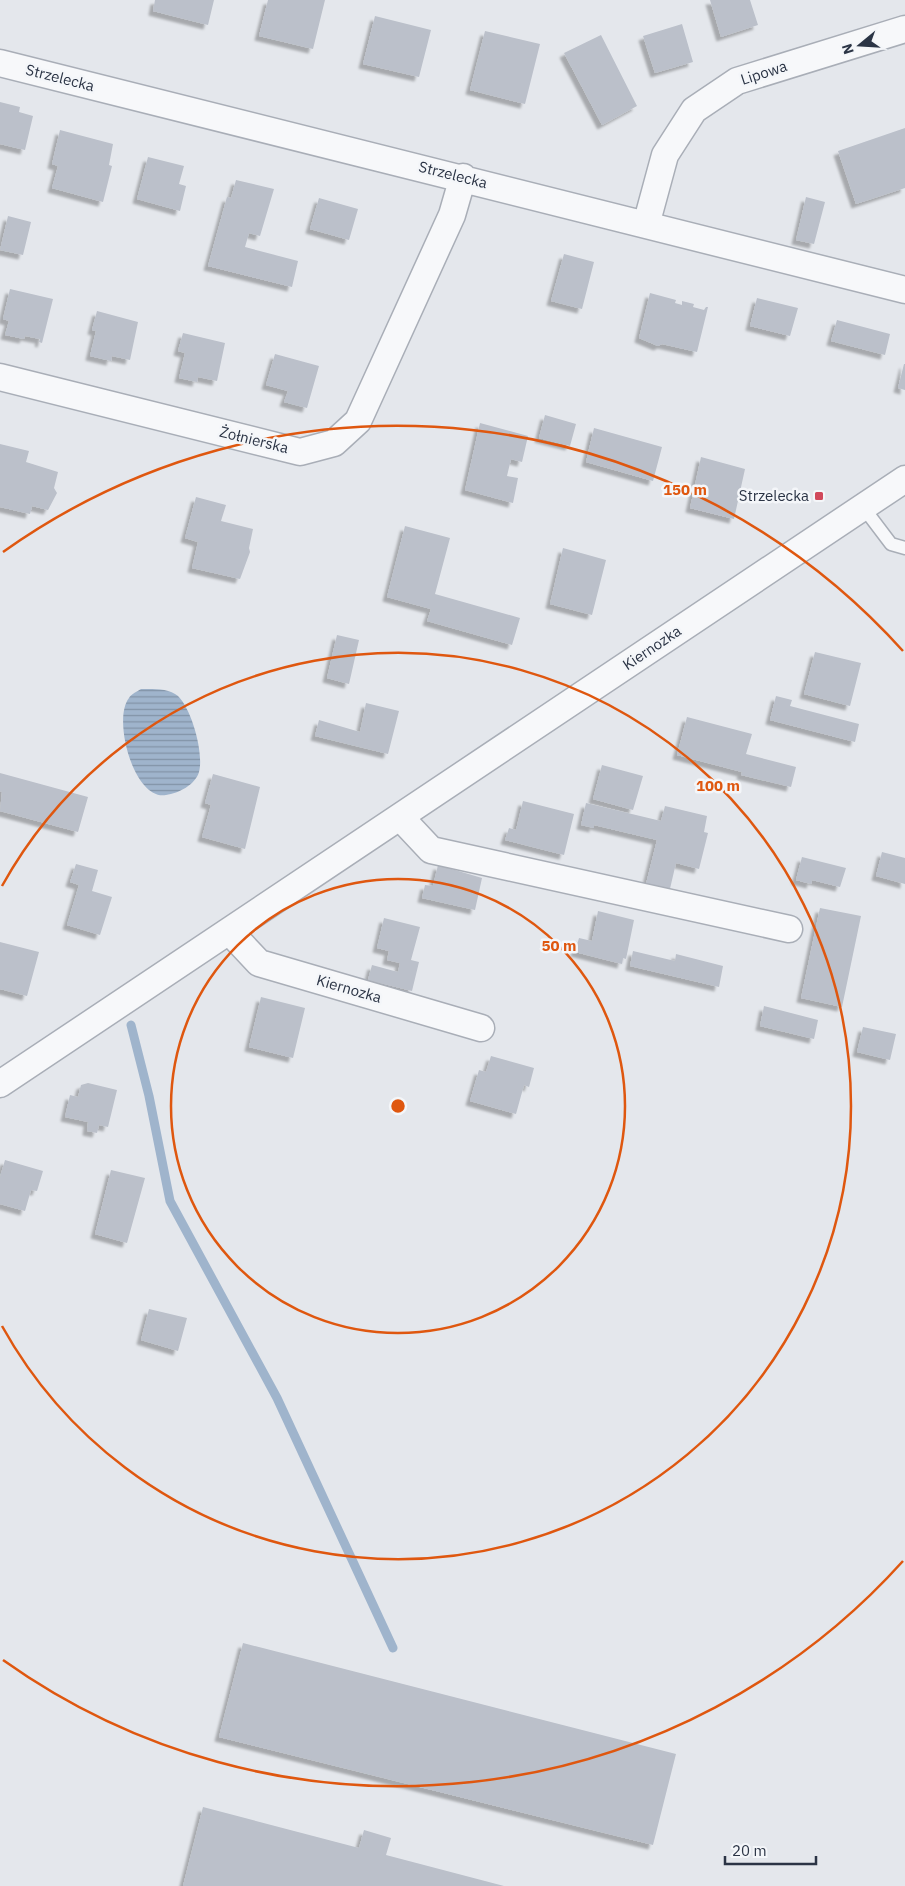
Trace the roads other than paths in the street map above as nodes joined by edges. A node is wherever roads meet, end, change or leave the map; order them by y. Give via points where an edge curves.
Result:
1 (905, 29) edge
2 (0, 63) edge
3 (463, 177) junction
4 (646, 225) junction
5 (905, 290) edge
6 (0, 377) edge
7 (905, 480) edge
8 (863, 507) junction
9 (905, 548) edge
10 (400, 817) junction
11 (789, 929) dead end
12 (229, 931) junction
13 (481, 1028) dead end
14 (0, 1084) edge

1 - 4 street, Lipowa via 736,81 694,110 665,155
2 - 3 street, Strzelecka
3 - 4 street, Strzelecka
3 - 6 street, Żołnierska via 452,215 358,421 334,443 300,452
4 - 5 street, Strzelecka
7 - 8 street, Kiernozka
8 - 9 lane via 891,544
8 - 10 street, Kiernozka
10 - 11 street via 431,850
10 - 12 street, Kiernozka
12 - 13 street, Kiernozka via 259,963
12 - 14 street, Kiernozka

